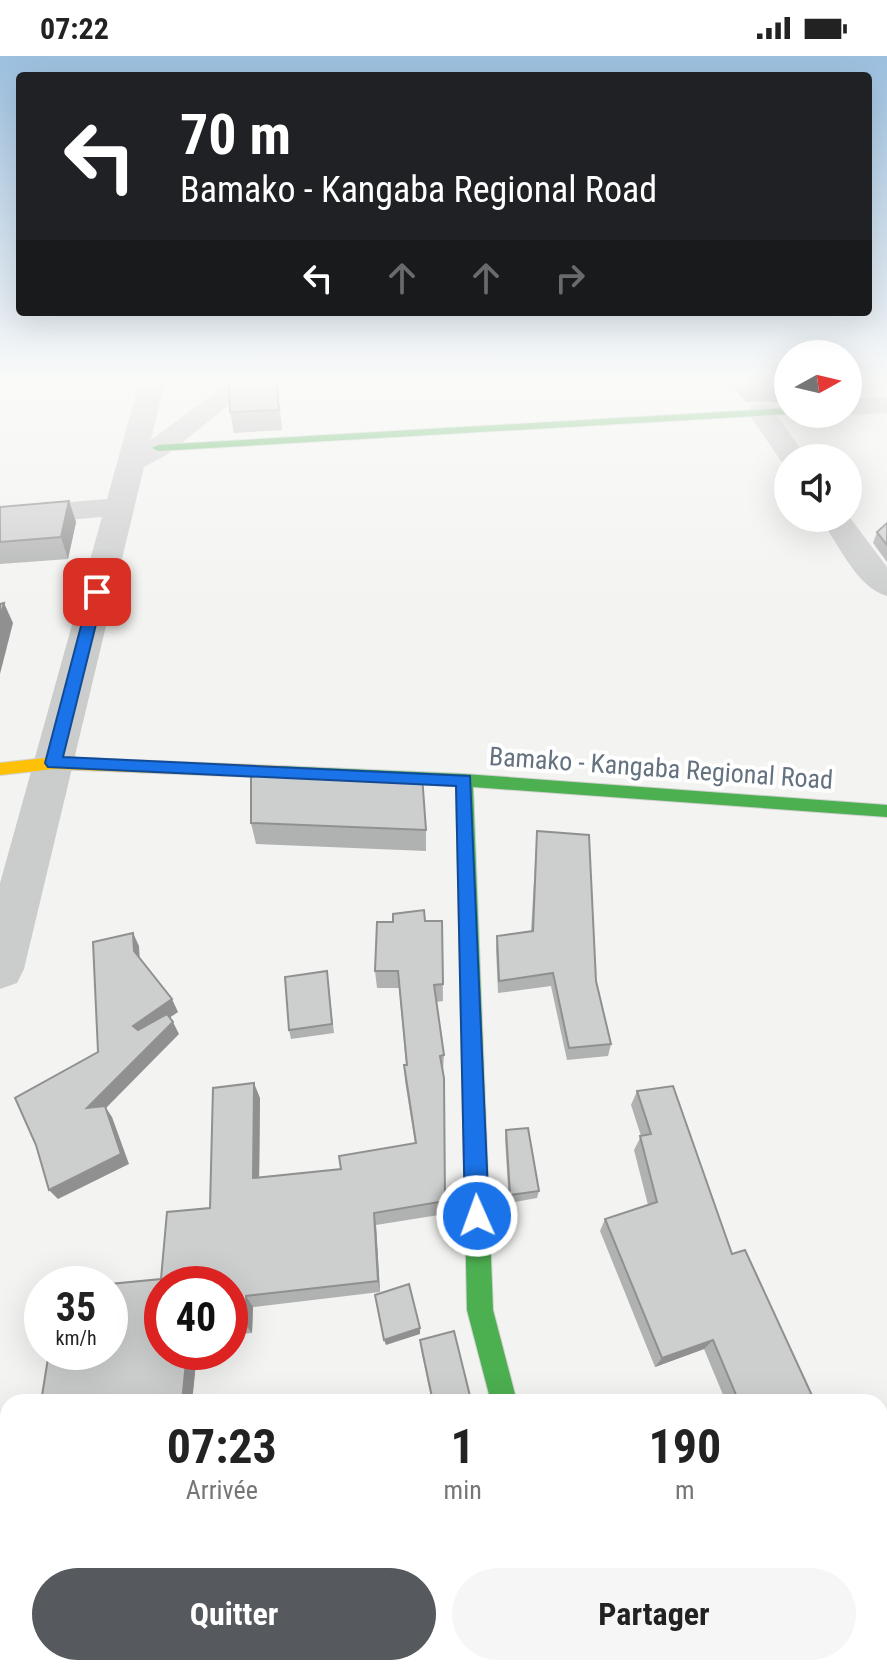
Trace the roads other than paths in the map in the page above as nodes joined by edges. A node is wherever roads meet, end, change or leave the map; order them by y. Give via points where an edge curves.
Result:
1 (144, 455) edge
2 (119, 507) junction
3 (0, 517) edge
4 (845, 532) edge
5 (887, 586) edge
6 (54, 763) junction
7 (0, 769) edge
8 (464, 780) junction
9 (887, 811) edge
10 (0, 969) edge
11 (502, 1394) edge

1 - 2 street
2 - 3 street
2 - 6 street
4 - 5 street
6 - 7 street, Bamako - Kangaba Regional Road
6 - 8 street, Bamako - Kangaba Regional Road
6 - 10 street
8 - 9 street, Bamako - Kangaba Regional Road
8 - 11 street via 480,1310

